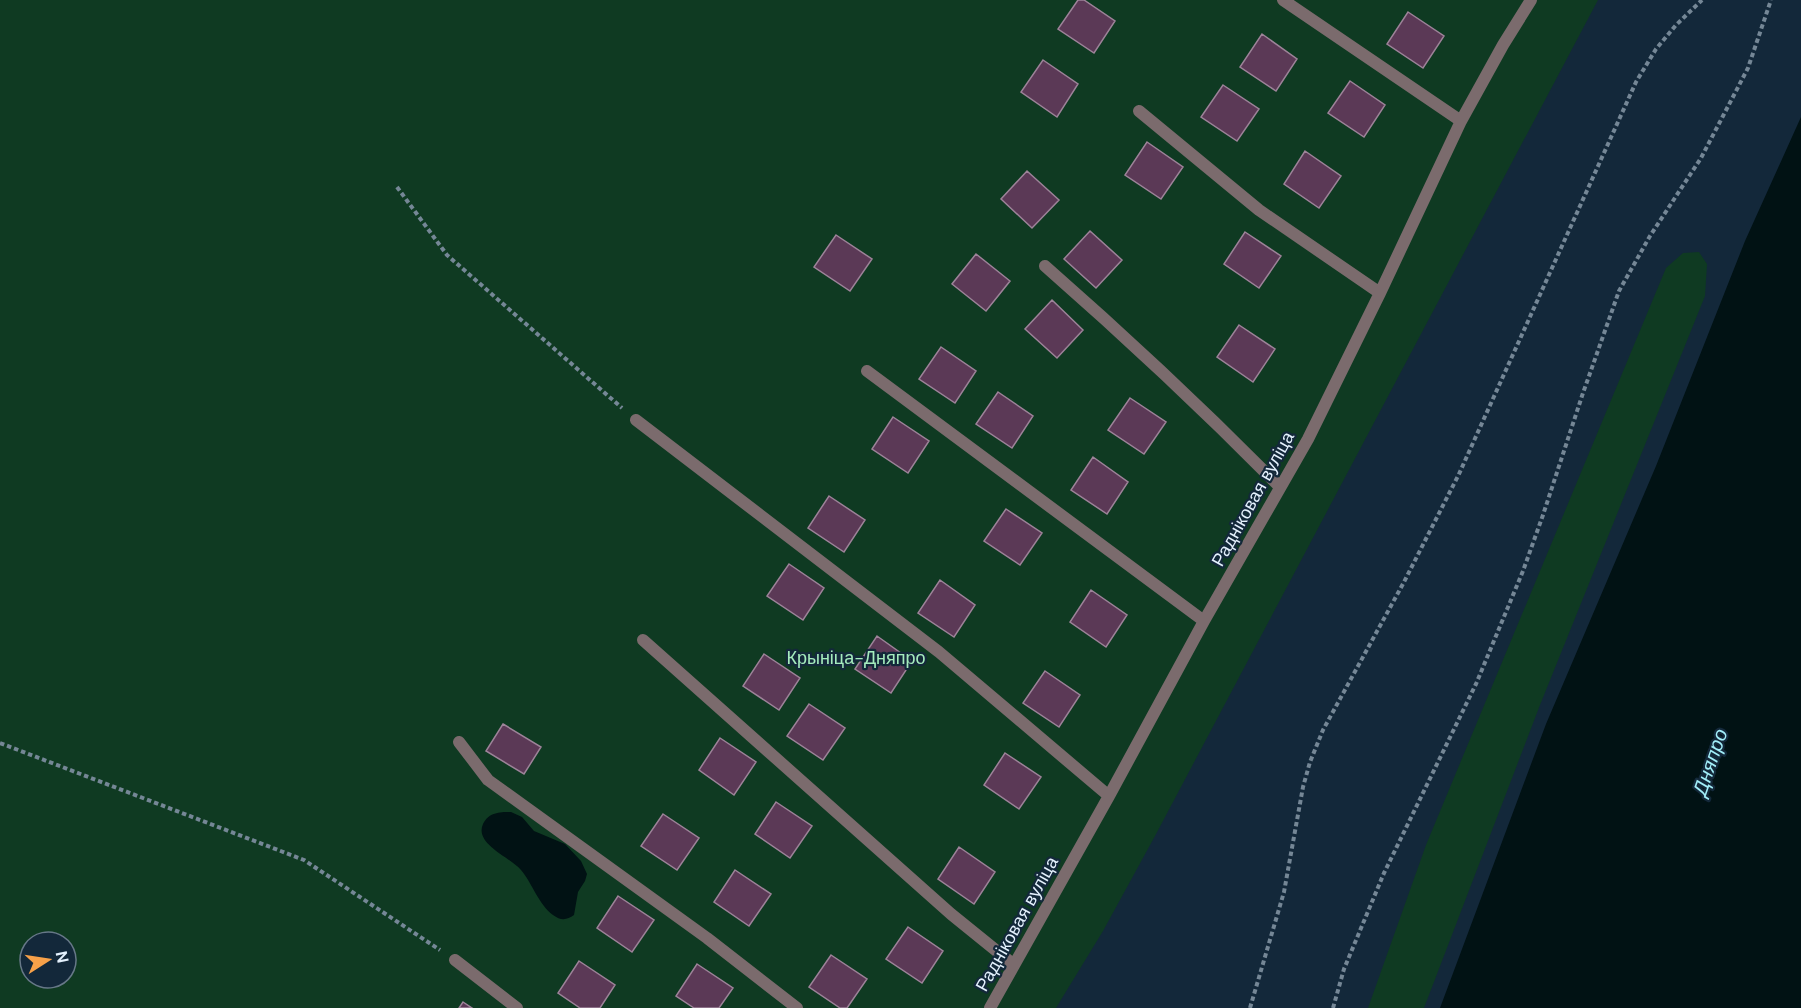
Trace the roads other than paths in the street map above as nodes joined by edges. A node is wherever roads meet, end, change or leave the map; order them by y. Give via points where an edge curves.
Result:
1 (1283, 0) edge
2 (1531, 0) edge
3 (1139, 111) dead end
4 (1461, 121) junction
5 (1045, 266) dead end
6 (1380, 293) junction
7 (867, 371) dead end
8 (636, 420) road end
9 (1280, 487) junction
10 (1204, 621) junction
11 (643, 640) dead end
12 (459, 742) dead end
13 (1109, 796) junction
14 (454, 960) road end
15 (1014, 965) junction
16 (517, 1008) edge
17 (797, 1008) edge
18 (990, 1008) edge

1 - 4 street
2 - 4 street, Радніковая вуліца
3 - 6 street via 1259,210
4 - 6 street, Радніковая вуліца
5 - 9 street via 1216,422
6 - 9 street, Радніковая вуліца
7 - 10 street
8 - 13 street via 939,652
9 - 10 street, Радніковая вуліца
10 - 13 street, Радніковая вуліца
11 - 15 street via 951,914
12 - 17 street via 488,780
13 - 15 street, Радніковая вуліца
14 - 16 street
15 - 18 street, Радніковая вуліца

